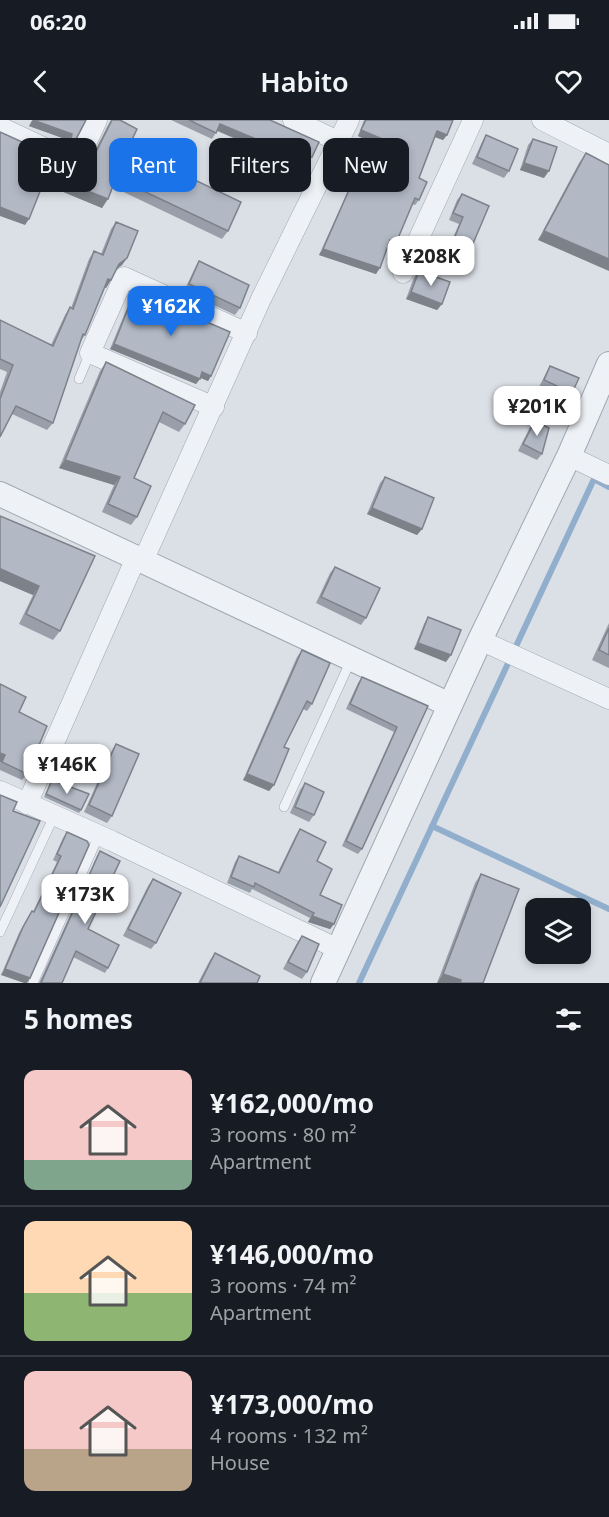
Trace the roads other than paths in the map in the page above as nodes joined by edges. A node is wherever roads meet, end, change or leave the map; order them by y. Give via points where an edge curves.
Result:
1 (97, 120) edge
2 (293, 120) edge
3 (349, 120) edge
4 (473, 120) edge
5 (542, 120) edge
6 (0, 127) edge
7 (332, 138) edge
8 (340, 138) edge
9 (609, 153) edge
10 (323, 173) edge
11 (403, 273) dead end
12 (247, 333) junction
13 (90, 353) junction
14 (609, 364) edge
15 (79, 379) dead end
16 (214, 407) junction
17 (569, 456) junction
18 (609, 475) edge
19 (0, 494) edge
20 (140, 559) junction
21 (480, 640) junction
22 (351, 660) junction
23 (609, 699) edge
24 (450, 705) junction
25 (0, 791) edge
26 (27, 804) junction
27 (284, 807) dead end
28 (54, 816) junction
29 (99, 835) junction
30 (0, 932) edge
31 (338, 949) junction
32 (33, 983) edge
33 (323, 983) edge

1 - 6 street via 77,163
2 - 7 street
3 - 8 street
4 - 11 street
5 - 9 street
10 - 12 street
12 - 13 street via 124,277
12 - 16 street
13 - 15 lane
13 - 16 street
14 - 17 street
16 - 20 street
17 - 18 street
17 - 21 street
19 - 20 street
20 - 22 street
20 - 26 street
21 - 23 street
21 - 24 street
22 - 24 street
22 - 27 lane
24 - 31 street
25 - 26 street
26 - 28 street
28 - 29 street
28 - 30 lane
29 - 31 street
29 - 32 lane
31 - 33 street

